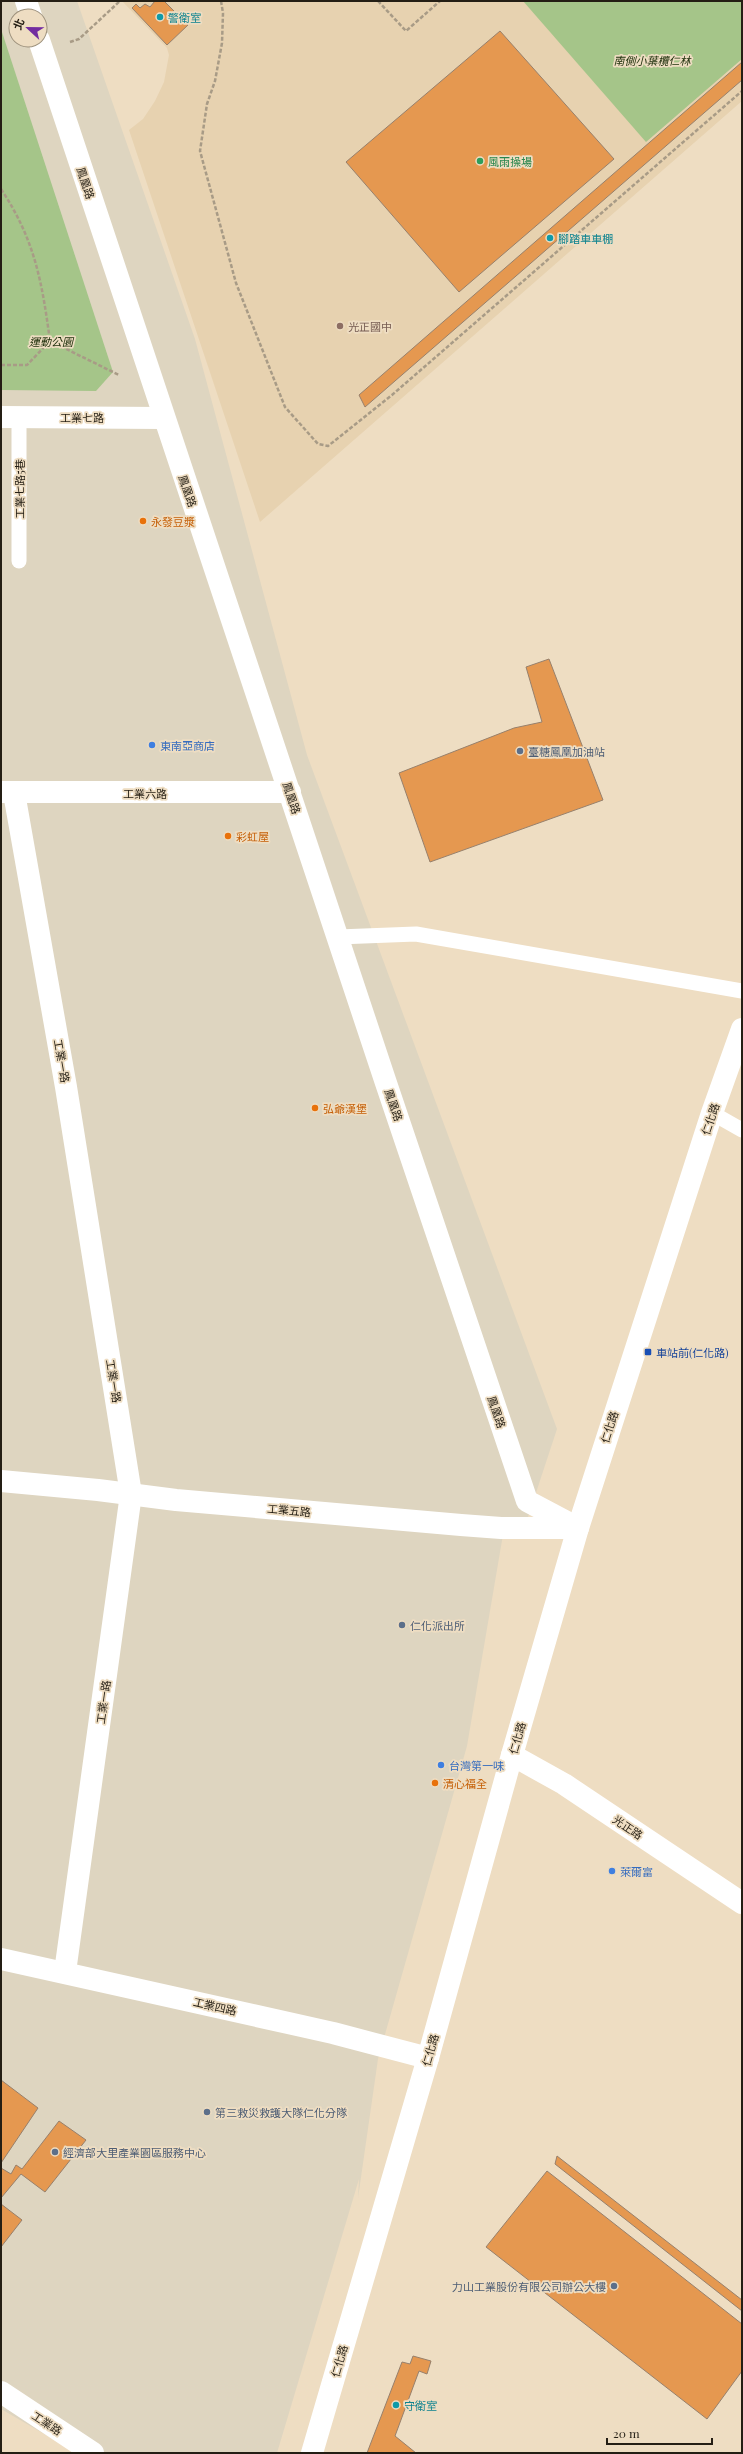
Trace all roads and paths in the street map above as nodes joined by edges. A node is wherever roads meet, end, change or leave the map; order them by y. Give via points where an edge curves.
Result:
1 (120, 1) edge
2 (221, 1) edge
3 (378, 1) edge
4 (440, 1) edge
5 (79, 39) dead end
6 (42, 48) edge
7 (742, 91) edge
8 (1, 190) edge
9 (50, 340) junction
10 (1, 365) edge
11 (156, 393) junction
12 (10, 417) edge
13 (164, 418) junction
14 (19, 562) dead end
15 (290, 792) junction
16 (8, 793) edge
17 (338, 937) junction
18 (742, 991) edge
19 (742, 1029) edge
20 (712, 1113) junction
21 (742, 1130) edge
22 (1, 1481) edge
23 (131, 1494) junction
24 (578, 1528) junction
25 (512, 1755) junction
26 (742, 1903) edge
27 (1, 1959) edge
28 (64, 1972) junction
29 (428, 2058) junction
30 (1, 2392) edge
31 (93, 2453) edge
32 (312, 2453) edge

1 - 5 path
2 - 7 path via 222,43 215,81 207,104 200,151 236,282 285,407 318,444 328,446 392,395
3 - 4 path via 406,31
6 - 11 street, 鳳凰路
8 - 9 path via 26,233 42,283
9 - 10 path via 27,365
9 - 11 path
11 - 13 street, 鳳凰路
12 - 13 street, 工業七路
12 - 14 lane, 工業七路5巷
13 - 15 street, 鳳凰路
15 - 16 street, 工業六路
15 - 17 street, 鳳凰路
16 - 23 street, 工業一路 via 66,1087
17 - 18 lane via 416,934
17 - 24 street, 鳳凰路 via 527,1501
19 - 20 street, 仁化路
20 - 21 lane
20 - 24 street, 仁化路
22 - 23 street, 工業五路
23 - 24 street, 工業五路 via 461,1525
23 - 28 street, 工業一路
24 - 25 street, 仁化路
25 - 26 street, 光正路 via 564,1784
25 - 29 street, 仁化路
27 - 28 street, 工業四路
28 - 29 street, 工業四路 via 333,2033
29 - 32 street, 仁化路
30 - 31 street, 工業路

